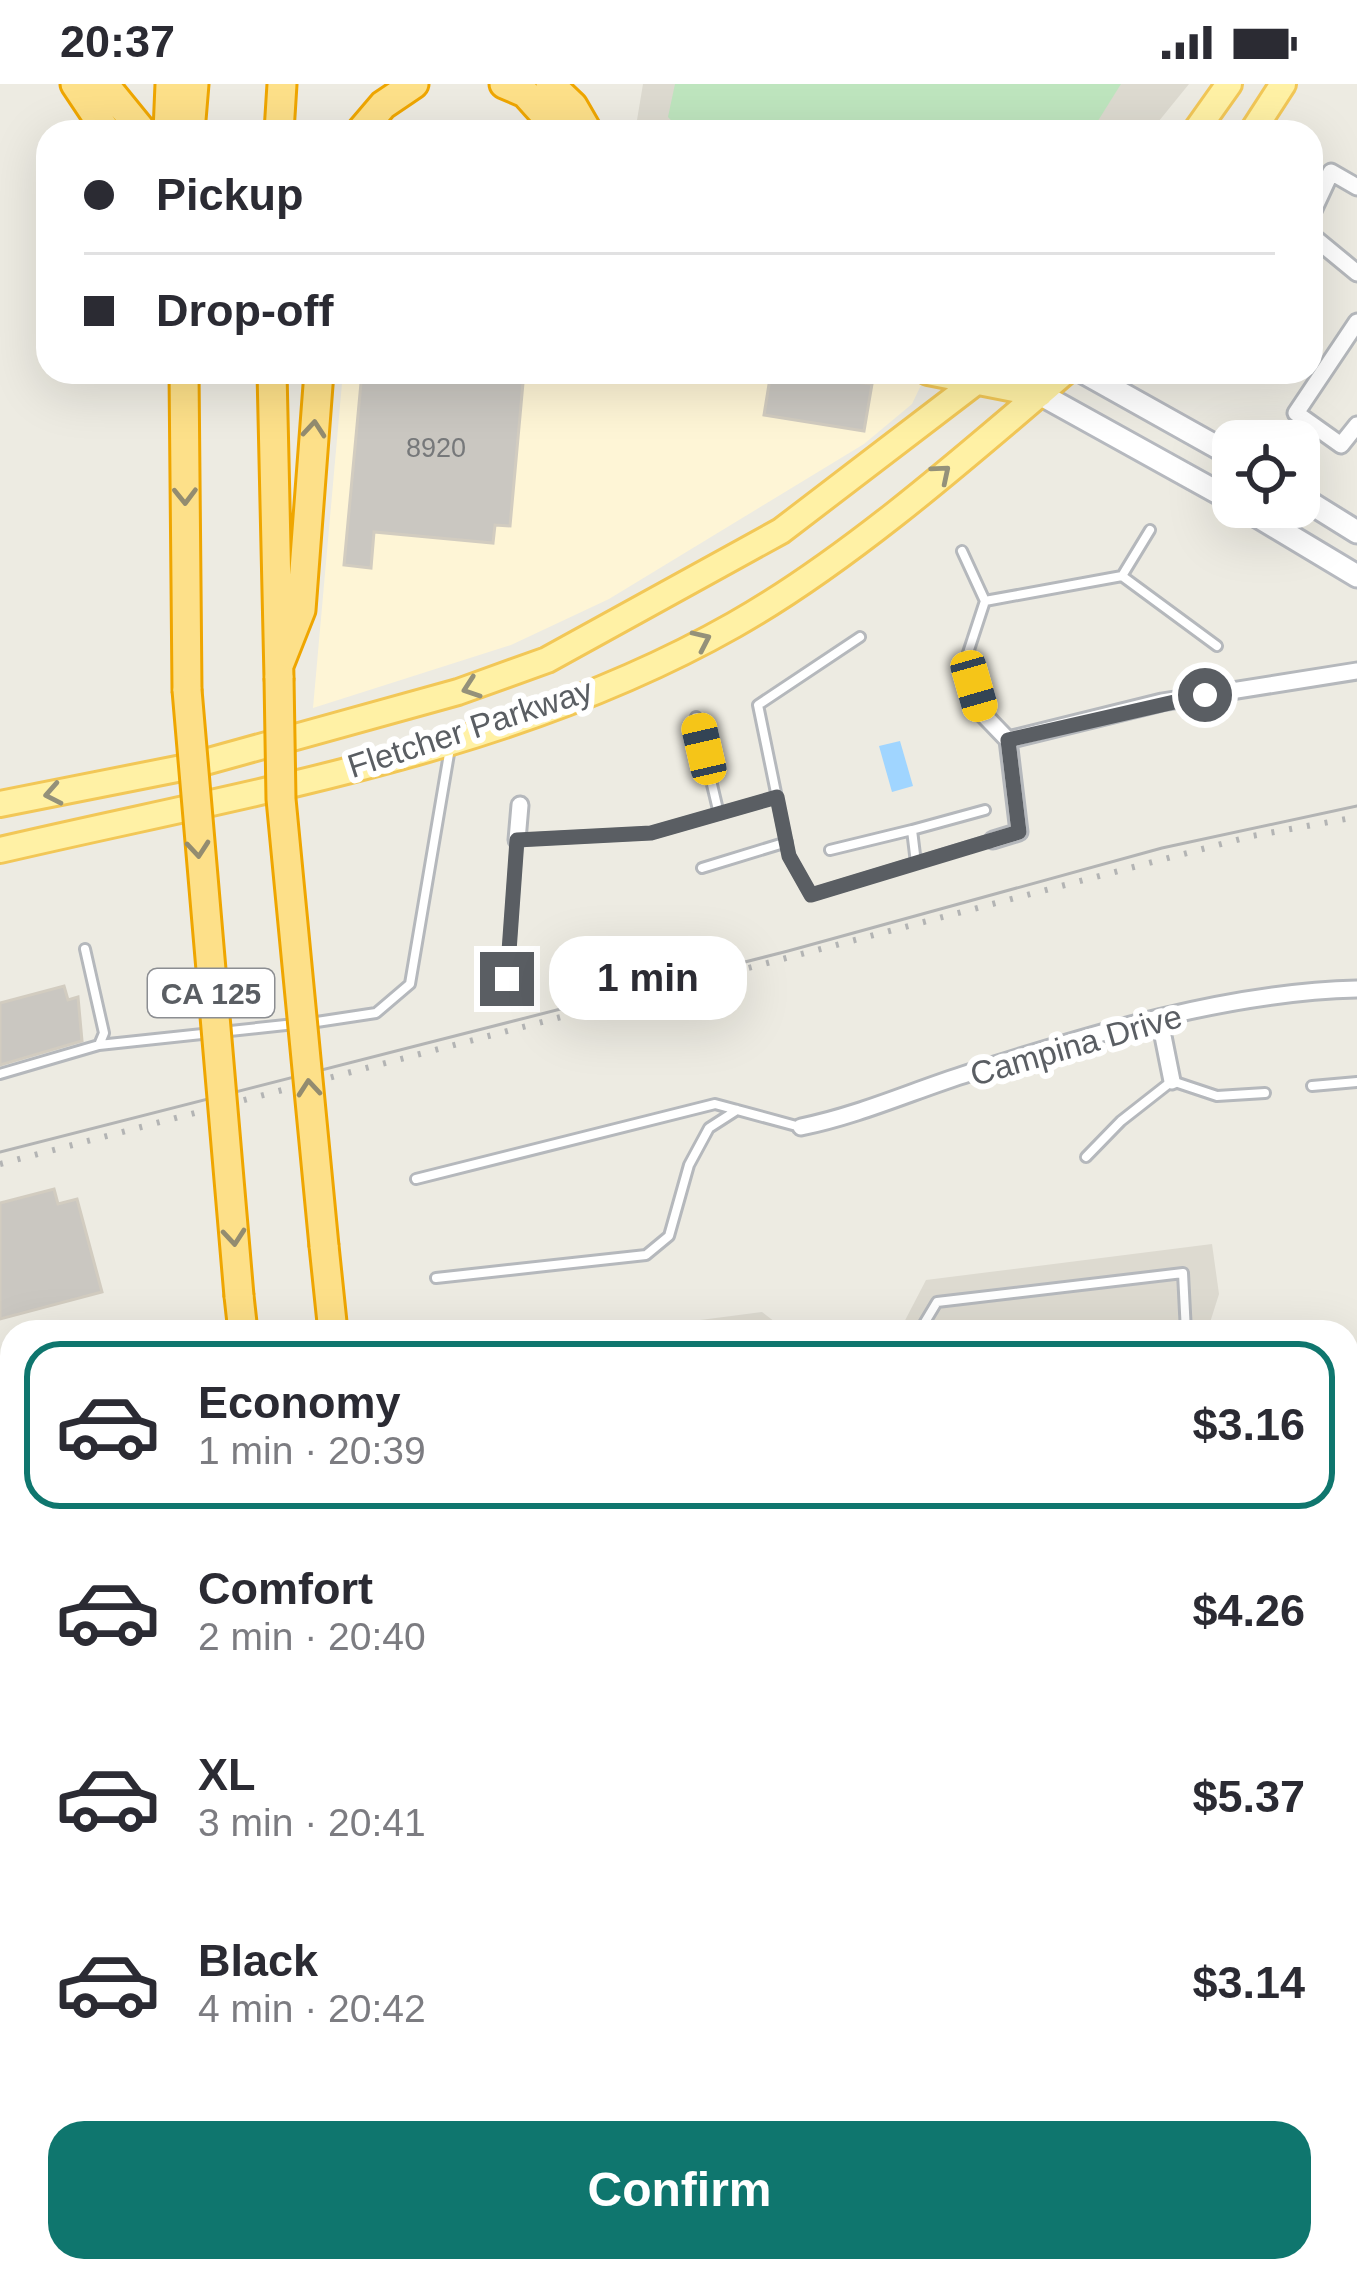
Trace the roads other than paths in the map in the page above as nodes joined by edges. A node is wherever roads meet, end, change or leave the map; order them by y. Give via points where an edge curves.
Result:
1 (75, 84) edge
2 (170, 84) edge
3 (194, 84) edge
4 (282, 84) edge
5 (414, 84) edge
6 (504, 84) edge
7 (550, 84) edge
8 (1229, 84) edge
9 (1283, 84) edge
10 (110, 92) edge
11 (98, 120) edge
12 (133, 120) edge
13 (168, 120) edge
14 (191, 120) edge
15 (280, 120) edge
16 (370, 120) edge
17 (549, 120) edge
18 (581, 120) edge
19 (1204, 120) edge
20 (1260, 120) edge
21 (1357, 187) edge
22 (1323, 189) edge
23 (1323, 245) edge
24 (1357, 273) edge
25 (1357, 322) edge
26 (1323, 372) edge
27 (184, 384) edge
28 (272, 384) edge
29 (318, 384) edge
30 (974, 384) edge
31 (1009, 384) edge
32 (1051, 384) edge
33 (1104, 384) edge
34 (1315, 384) edge
35 (1040, 394) junction
36 (1357, 425) edge
37 (1212, 444) edge
38 (1212, 489) edge
39 (1320, 509) edge
40 (1277, 528) edge
41 (1150, 530) dead end
42 (1357, 532) edge
43 (962, 551) dead end
44 (1122, 576) junction
45 (1357, 576) edge
46 (985, 601) junction
47 (860, 637) dead end
48 (1217, 646) dead end
49 (1357, 671) edge
50 (278, 673) junction
51 (981, 712) joint
52 (696, 717) dead end
53 (1008, 740) junction
54 (451, 741) junction
55 (777, 797) junction
56 (0, 804) edge
57 (520, 805) dead end
58 (985, 810) dead end
59 (718, 814) junction
60 (911, 830) junction
61 (517, 840) junction
62 (993, 840) joint
63 (787, 842) junction
64 (0, 850) edge
65 (830, 850) dead end
66 (916, 863) junction
67 (702, 868) dead end
68 (85, 949) dead end
69 (507, 979) dead end
70 (1357, 989) edge
71 (1160, 1022) junction
72 (99, 1045) junction
73 (0, 1074) edge
74 (1172, 1081) junction
75 (1357, 1082) edge
76 (1312, 1086) dead end
77 (1265, 1093) dead end
78 (738, 1109) junction
79 (801, 1127) joint
80 (1086, 1157) dead end
81 (416, 1179) dead end
82 (436, 1278) dead end
83 (242, 1320) edge
84 (332, 1320) edge
85 (926, 1320) edge
86 (1185, 1320) edge

1 - 11 highway
2 - 13 highway
3 - 14 highway
4 - 15 highway
5 - 16 highway
6 - 17 highway via 525,93
7 - 18 highway
8 - 19 main road
9 - 20 main road
10 - 12 highway
21 - 22 street via 1331,172
23 - 24 street
25 - 26 street
27 -> 83 highway, CA 125, bridge via 187,690
28 - 50 highway, CA 125
50 -> 29 highway via 301,610
30 -> 56 main road, Fletcher Parkway via 781,531 548,660 187,767
31 - 35 main road
32 - 35 main road, Fletcher Parkway
33 - 37 main road
34 - 36 street via 1296,412 1341,445
35 - 38 main road
54 -> 35 main road, Fletcher Parkway via 563,705 735,625 896,512
39 - 42 main road
40 - 45 main road
41 - 44 lane
43 - 46 lane
44 - 46 lane
44 - 48 lane
46 - 51 lane via 966,659
47 - 55 lane via 758,705
49 - 53 street via 1162,702
84 -> 50 highway, CA 125, bridge via 281,799
51 - 53 street
52 - 59 lane
53 - 62 street via 1019,832
54 - 64 main road, Fletcher Parkway
54 - 72 lane via 410,984 376,1013
55 - 59 lane
55 - 63 lane
57 - 61 street
58 - 60 lane
59 - 61 lane via 651,833
60 - 65 lane
60 - 66 lane
61 - 69 lane
62 - 66 lane
63 - 66 lane via 811,895
63 - 67 lane
68 - 72 lane via 104,1033
70 - 71 street, Campina Drive via 1272,994
71 - 74 street
71 - 79 street, Campina Drive
72 - 73 lane
74 - 77 lane via 1217,1096
74 - 80 lane
75 - 76 lane
78 - 79 lane
78 - 81 lane via 715,1105
78 - 82 lane via 709,1128 669,1236 646,1255
85 - 86 lane via 937,1301 1183,1273

